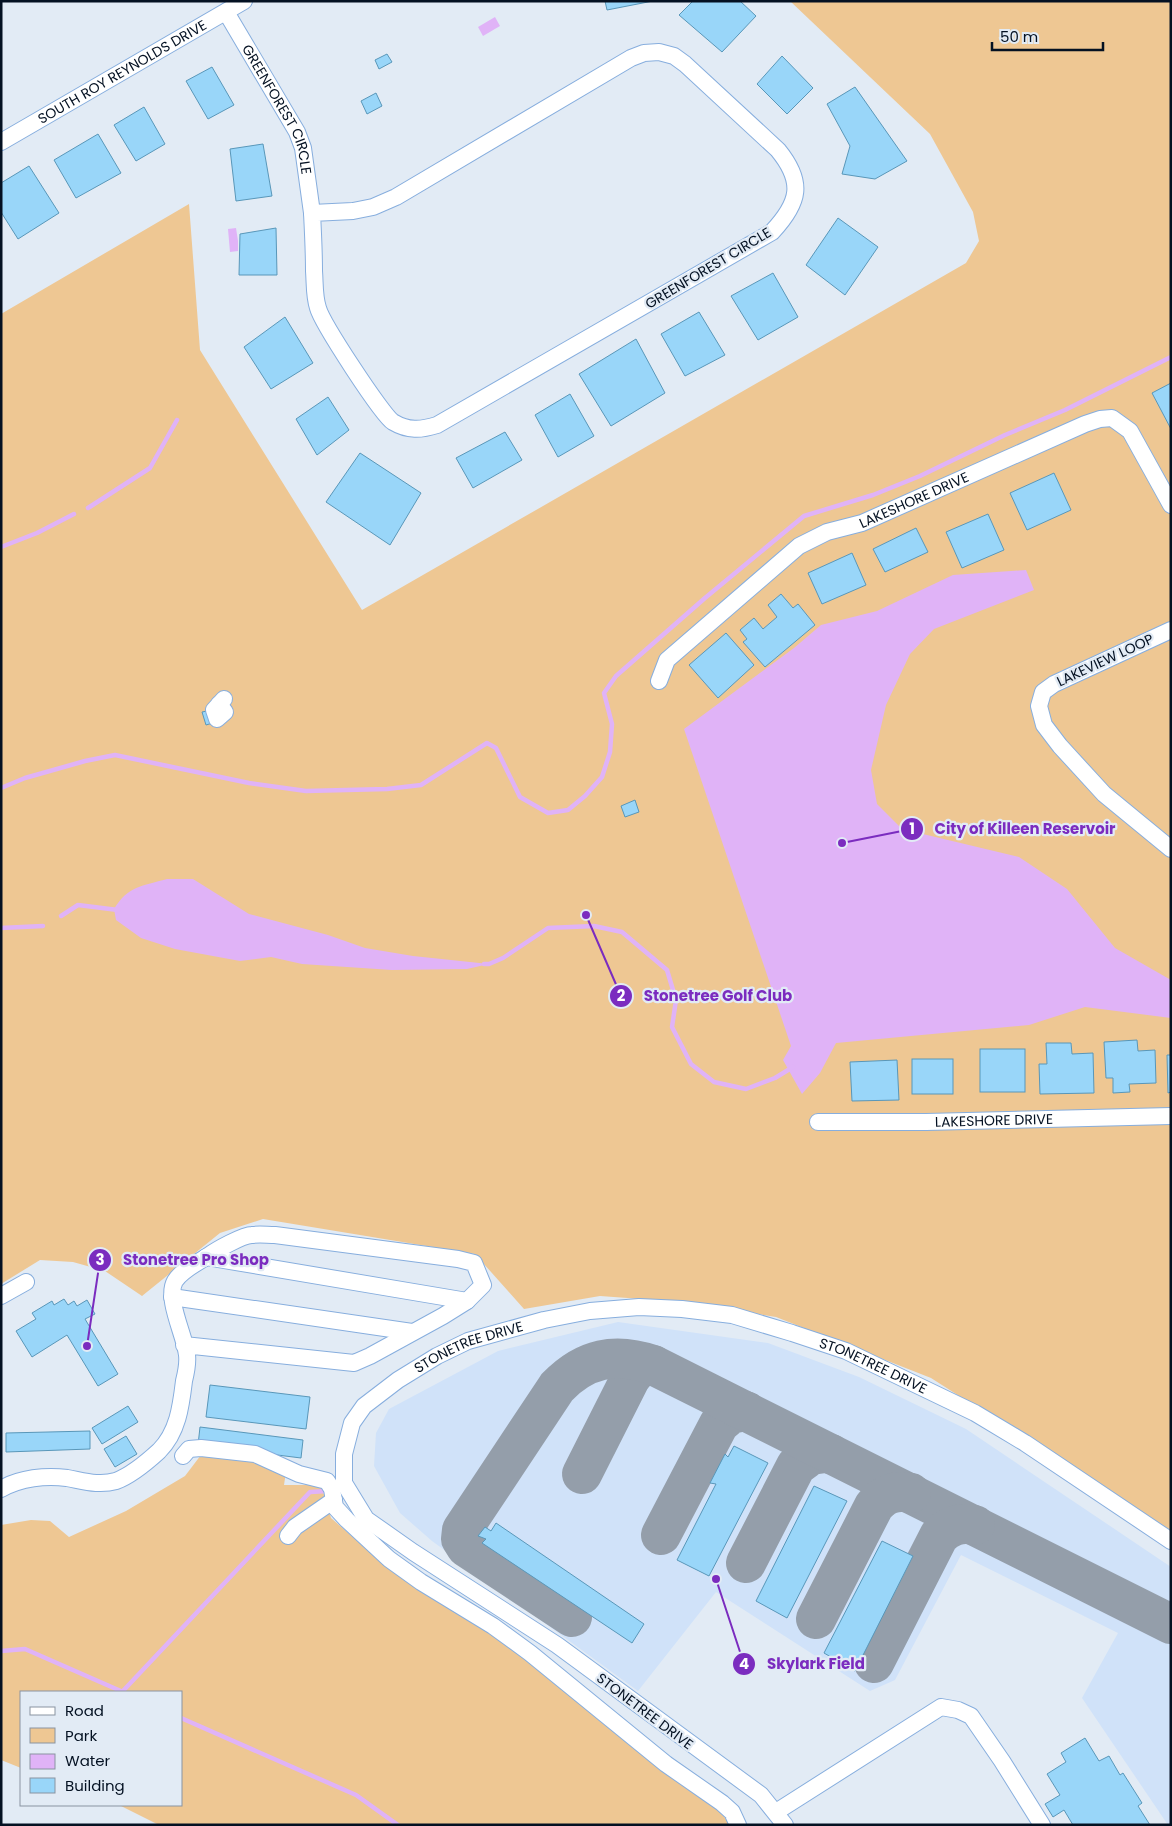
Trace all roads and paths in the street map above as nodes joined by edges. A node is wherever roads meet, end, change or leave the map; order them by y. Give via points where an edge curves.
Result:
1 (244, 1) edge
2 (226, 12) junction
3 (1, 142) edge
4 (312, 214) junction
5 (1171, 505) edge
6 (1171, 630) edge
7 (659, 681) dead end
8 (1171, 849) edge
9 (1171, 1116) edge
10 (818, 1122) dead end
11 (206, 1257) junction
12 (26, 1282) dead end
13 (1, 1296) edge
14 (172, 1297) junction
15 (467, 1301) junction
16 (412, 1332) junction
17 (184, 1345) junction
18 (183, 1456) dead end
19 (1, 1489) edge
20 (334, 1500) junction
21 (288, 1536) dead end
22 (1171, 1542) edge
23 (780, 1818) edge
24 (738, 1825) edge
25 (1042, 1825) edge

1 - 2 street, SOUTH ROY REYNOLDS DRIVE
2 - 3 street, SOUTH ROY REYNOLDS DRIVE
2 - 4 street, GREENFOREST CIRCLE via 297,132 303,148
4 - 4 street, GREENFOREST CIRCLE via 318,309 386,417 403,427 424,429 437,426 772,232 792,205 795,177 778,150 685,64 674,56 644,53 396,197 373,207
5 - 7 street, LAKESHORE DRIVE via 1130,431 1112,418 1085,424 862,523 827,532 799,546 668,660
6 - 8 street, LAKEVIEW LOOP via 1054,684 1043,692 1039,706 1044,725 1086,775
9 - 10 street, LAKESHORE DRIVE
11 - 14 street via 185,1270 174,1282
11 - 15 street
11 - 15 street via 250,1235 275,1235 458,1259 474,1263 483,1285
12 - 13 street
14 - 16 street
14 - 17 street
15 - 16 street
16 - 17 street via 354,1363
17 - 19 street via 187,1354 180,1416 170,1438 149,1460 116,1481 92,1484 66,1478 42,1478 12,1482
18 - 20 street via 189,1449 201,1448 255,1454 299,1474 327,1481
20 - 21 street via 295,1527
20 - 24 street via 335,1507 346,1520 389,1559 530,1653 666,1764 722,1803 732,1812
22 - 23 street, STONETREE DRIVE via 1025,1443 974,1413 846,1351 732,1316 639,1307 590,1310 544,1320 468,1341 398,1380 364,1406 352,1423 344,1454 344,1483 366,1519 557,1645 761,1796
23 - 25 street via 941,1707 971,1716

